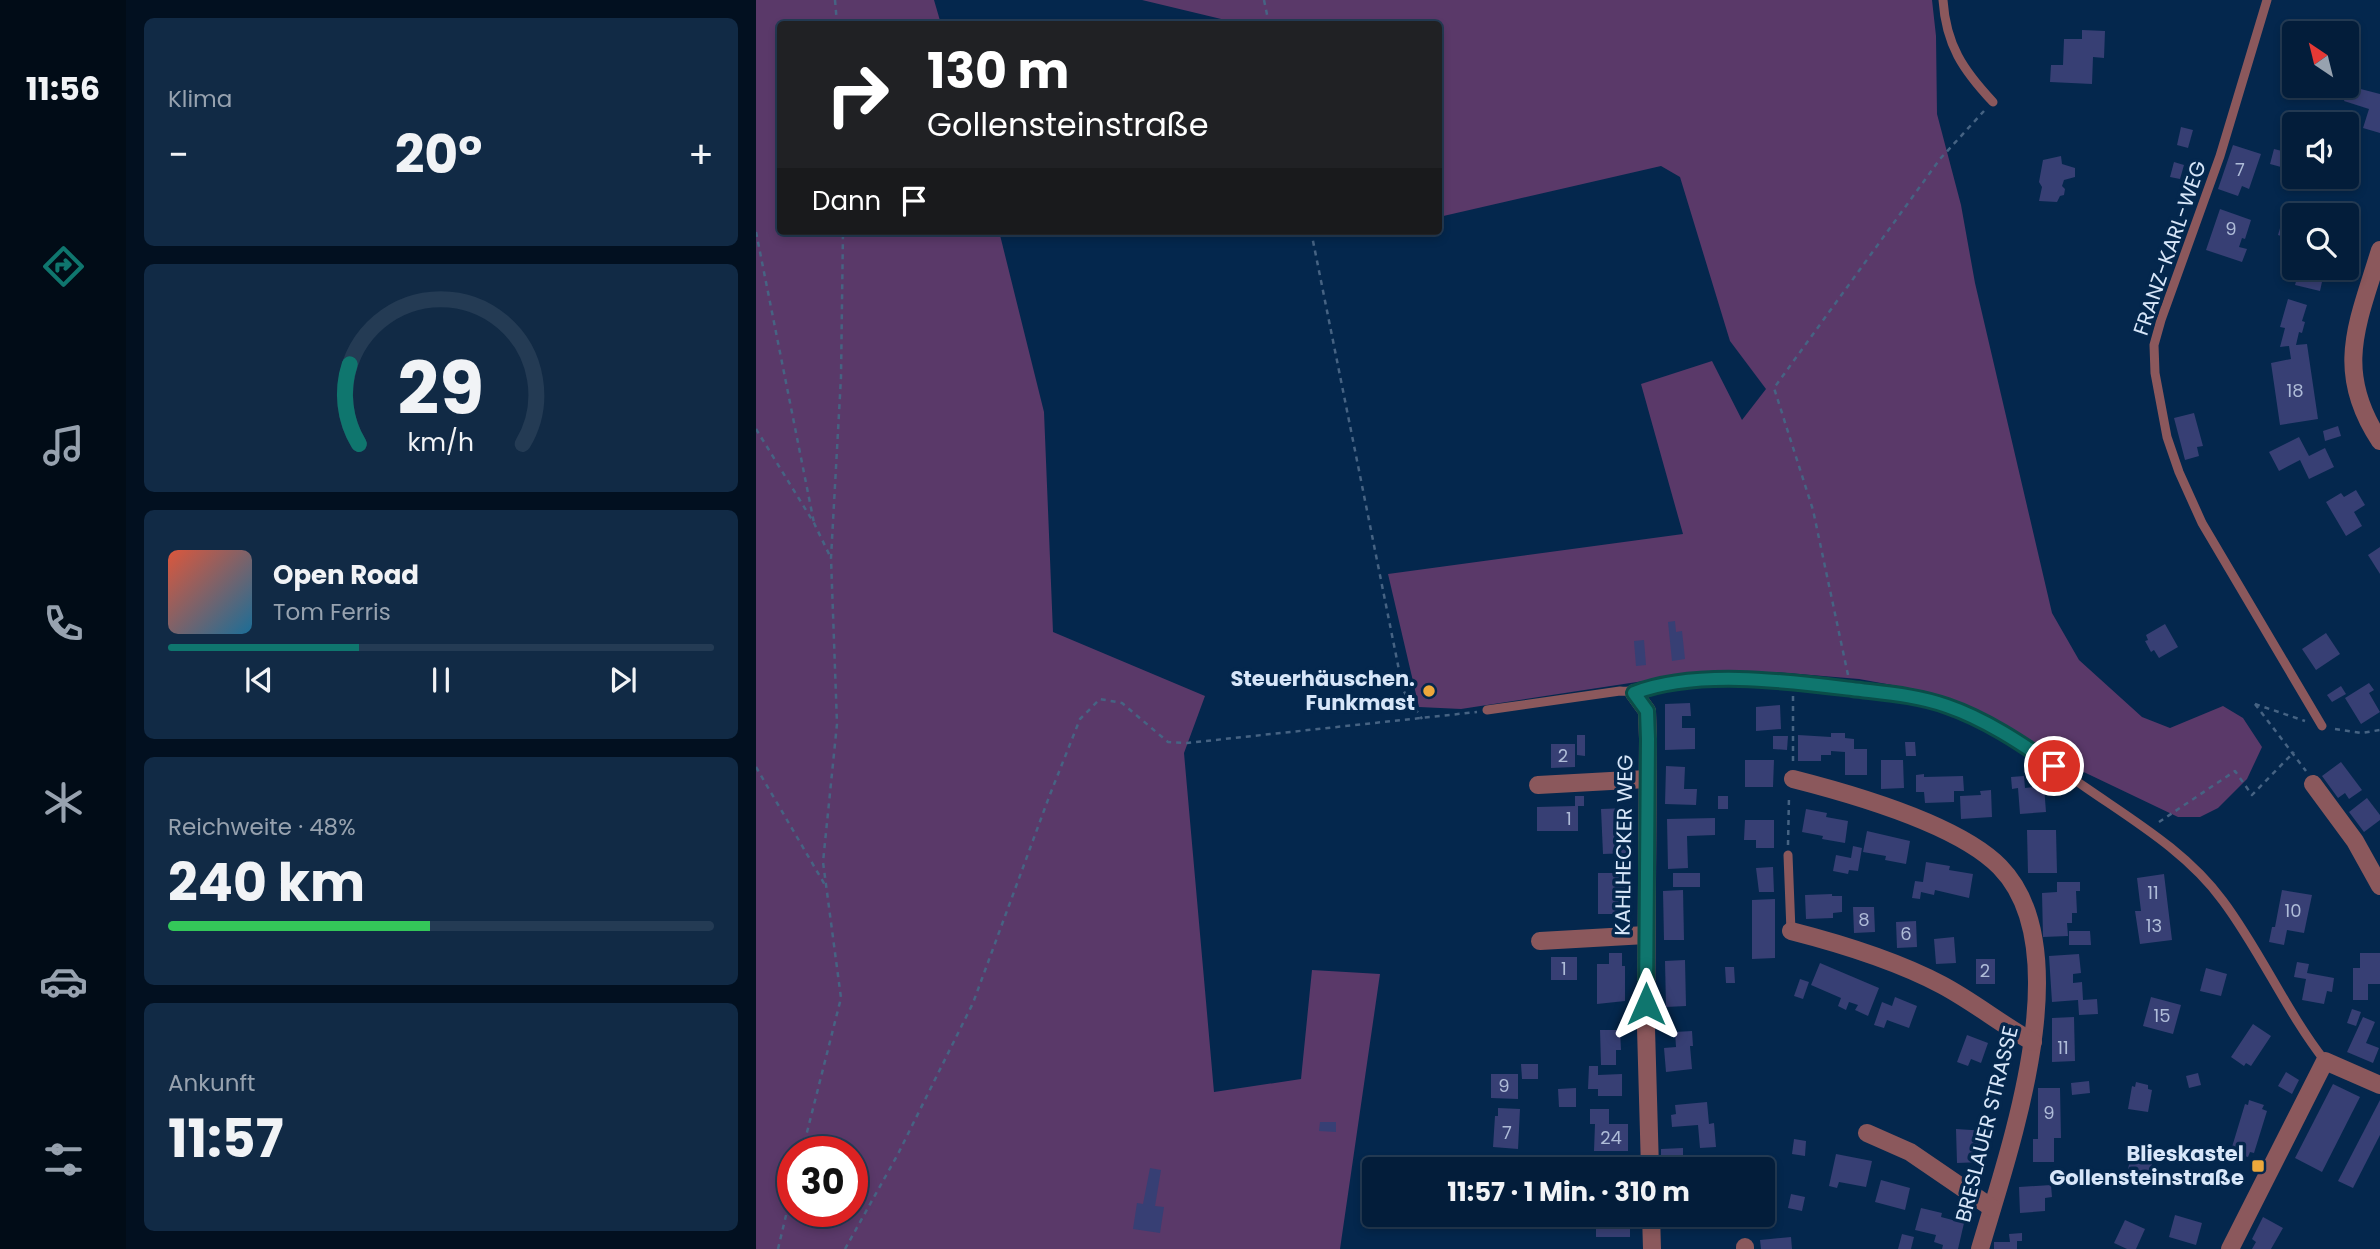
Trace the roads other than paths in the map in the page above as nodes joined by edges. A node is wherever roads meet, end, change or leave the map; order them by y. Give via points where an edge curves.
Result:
1 (1943, 0) edge
2 (2267, 0) edge
3 (1964, 69) junction
4 (1955, 75) dead end
5 (1993, 102) road end
6 (2380, 250) edge
7 (2380, 441) edge
8 (1634, 693) junction
9 (1487, 710) road end
10 (2322, 726) road end
11 (1647, 779) junction
12 (1793, 779) road end
13 (2313, 784) road end
14 (1538, 785) dead end
15 (1788, 855) road end
16 (2380, 886) edge
17 (1791, 931) joint
18 (1646, 935) junction
19 (1539, 940) dead end
20 (2034, 1042) junction
21 (2325, 1061) junction
22 (2380, 1085) edge
23 (1867, 1133) dead end
24 (1650, 1157) edge
25 (1992, 1208) junction
26 (1651, 1227) edge
27 (1652, 1249) edge
28 (1980, 1249) edge
29 (2231, 1249) edge

1 - 3 lane via 1949,39
2 - 10 lane, FRANZ-KARL-WEG via 2220,156 2161,320 2154,345 2155,373 2167,437 2202,523
3 - 4 lane
3 - 5 lane
6 - 7 street via 2352,353 2360,401
8 - 9 lane via 1620,691
8 - 11 street, KAHLHECKER WEG via 1647,711
8 - 21 lane via 1663,683 1793,681 1911,696 1973,717 2148,830 2207,880
11 - 14 street
11 - 18 street, KAHLHECKER WEG
12 - 20 street, BRESLAUER STRASSE via 1930,825 1972,844 2002,869 2026,907 2032,935 2037,980
13 - 16 street via 2355,841
15 - 17 lane
17 - 20 street via 1913,971
18 - 19 street
18 - 24 street, KAHLHECKER WEG
20 - 25 street, BRESLAUER STRASSE
21 - 22 street
21 - 29 street
23 - 25 street via 1910,1152
25 - 28 street, BRESLAUER STRASSE
26 - 27 street

